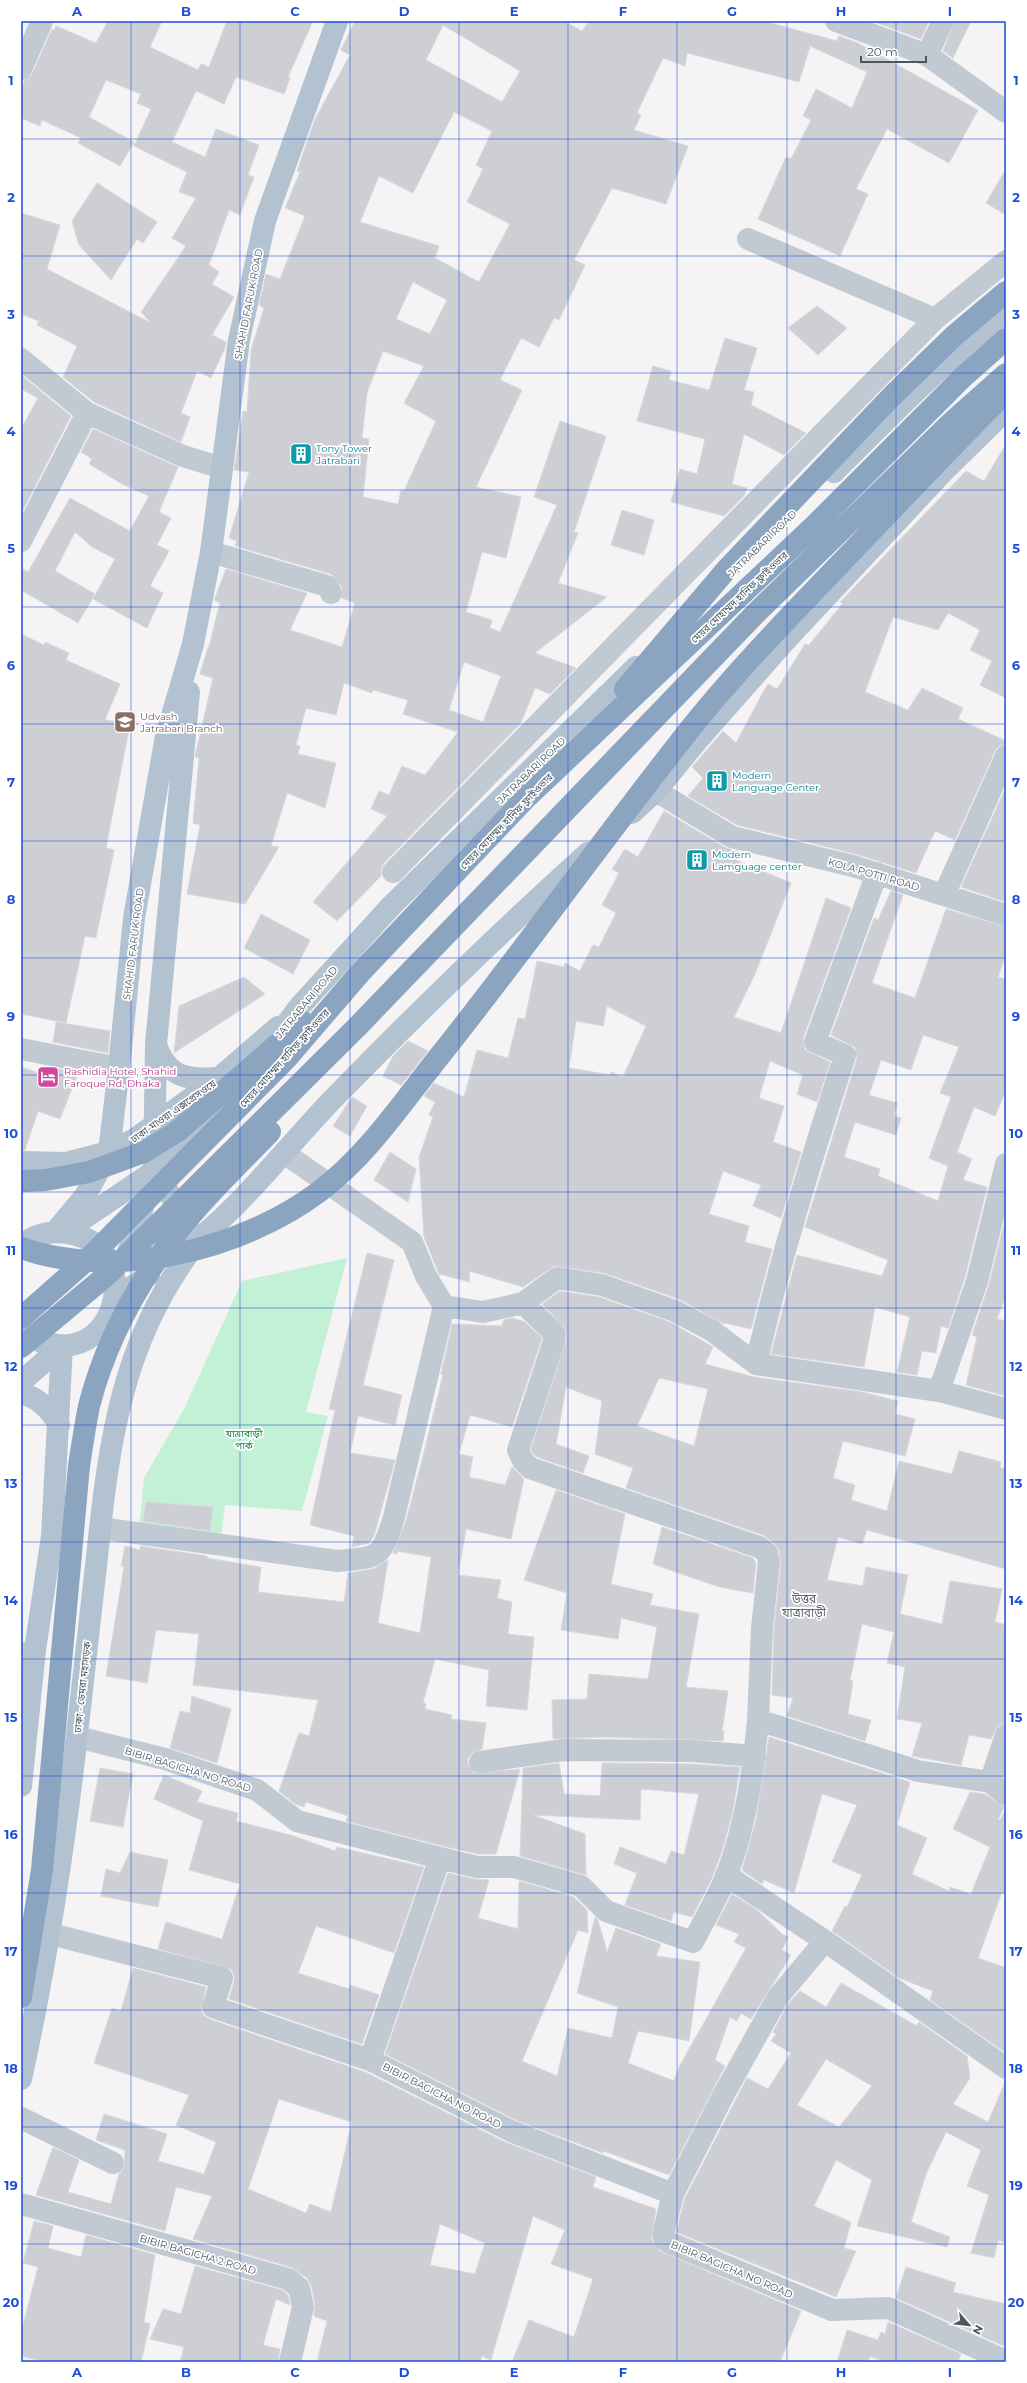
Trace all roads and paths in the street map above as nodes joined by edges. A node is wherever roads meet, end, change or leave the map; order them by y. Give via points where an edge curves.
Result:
1 (42, 21) edge
2 (337, 21) edge
3 (836, 21) edge
4 (943, 21) edge
5 (927, 56) junction
6 (21, 68) edge
7 (1006, 112) edge
8 (748, 239) dead end
9 (1006, 261) edge
10 (1006, 292) edge
11 (1006, 312) edge
12 (935, 319) junction
13 (1006, 339) edge
14 (21, 359) edge
15 (1006, 374) edge
16 (1006, 392) edge
17 (1006, 410) edge
18 (87, 413) junction
19 (222, 468) junction
20 (21, 541) edge
21 (211, 552) junction
22 (331, 593) dead end
23 (192, 644) junction
24 (1006, 756) edge
25 (656, 791) junction
26 (526, 798) junction
27 (393, 872) dead end
28 (877, 873) junction
29 (944, 895) junction
30 (1006, 915) edge
31 (360, 973) junction
32 (300, 1006) junction
33 (358, 1027) junction
34 (156, 1044) junction
35 (21, 1049) edge
36 (119, 1068) junction
37 (219, 1078) junction
38 (156, 1125) junction
39 (109, 1152) junction
40 (284, 1153) junction
41 (21, 1162) edge
42 (1006, 1164) edge
43 (154, 1171) junction
44 (21, 1181) edge
45 (60, 1232) junction
46 (200, 1239) junction
47 (21, 1247) edge
48 (116, 1289) junction
49 (522, 1303) junction
50 (444, 1306) junction
51 (21, 1318) edge
52 (21, 1331) edge
53 (62, 1346) junction
54 (21, 1347) edge
55 (756, 1364) junction
56 (21, 1382) edge
57 (938, 1391) junction
58 (21, 1393) edge
59 (1006, 1409) edge
60 (59, 1425) junction
61 (100, 1528) junction
62 (28, 1652) edge
63 (758, 1720) junction
64 (1006, 1735) edge
65 (77, 1737) junction
66 (754, 1756) junction
67 (480, 1762) dead end
68 (21, 1786) edge
69 (998, 1788) edge
70 (440, 1858) junction
71 (726, 1875) junction
72 (51, 1934) junction
73 (825, 1941) junction
74 (21, 1997) edge
75 (370, 2060) junction
76 (1006, 2068) edge
77 (21, 2079) edge
78 (21, 2118) edge
79 (114, 2164) dead end
80 (673, 2194) junction
81 (21, 2204) edge
82 (1006, 2360) edge
83 (290, 2362) edge

1 - 6 street
2 - 19 main road, SHAHID FARUK ROAD via 265,221 239,340
3 - 5 street
4 - 5 street
5 - 7 street
8 - 12 street
9 - 12 street
10 - 26 highway via 955,335 892,396 726,569 613,703
11 - 32 main road, JATRABARI ROAD via 971,339 918,388 392,905
12 - 27 street
13 - 26 highway, মেয়র মোহাম্মদ হানিফ ফ্লাইওভার via 964,377 808,532
14 - 18 street
15 - 33 highway via 952,422 756,613
16 - 47 highway via 727,685 681,740 506,972 368,1145 321,1190 279,1217 248,1232 199,1249 111,1261 78,1261
17 - 25 main road via 947,468 785,640
18 - 19 street via 183,456
18 - 20 street
19 - 21 main road, SHAHID FARUK ROAD
21 - 22 street via 326,586
21 - 23 main road, SHAHID FARUK ROAD
23 - 34 main road, SHAHID FARUK ROAD
23 - 36 main road, SHAHID FARUK ROAD via 166,736 135,910
24 - 29 street
25 - 28 street, KOLA POTTI ROAD via 732,837
25 - 40 main road via 494,938 331,1101
26 - 31 highway, মেয়র মোহাম্মদ হানিফ ফ্লাইওভার
28 - 29 street, KOLA POTTI ROAD
28 - 55 street via 815,1042 845,1055 797,1207
29 - 30 street, KOLA POTTI ROAD
31 - 44 highway via 178,1131 144,1152 89,1172 46,1180
31 - 51 highway, মেয়র মোহাম্মদ হানিফ ফ্লাইওভার via 286,1059 176,1172 88,1259
32 - 37 main road, ঢাকা-মাওয়া এক্সপ্রেসওয়ে
32 - 43 main road, JATRABARI ROAD via 236,1089
33 - 54 highway via 107,1275
33 - 74 highway via 300,1099 182,1225 163,1250 136,1292 101,1368 89,1407 79,1466 42,1870
34 - 37 main road via 162,1061 171,1070 184,1077
34 - 38 main road, SHAHID FARUK ROAD
35 - 36 street
36 - 39 main road, SHAHID FARUK ROAD
37 - 38 main road, ঢাকা-মাওয়া এক্সপ্রেসওয়ে
38 - 39 main road, ঢাকা-মাওয়া এক্সপ্রেসওয়ে
38 - 43 main road, SHAHID FARUK ROAD
39 - 41 main road, ঢাকা-মাওয়া এক্সপ্রেসওয়ে via 66,1163
39 - 45 main road, SHAHID FARUK ROAD via 85,1196
40 - 46 main road
40 - 50 street via 412,1242 426,1276
42 - 57 street via 977,1281
43 - 45 main road, JATRABARI ROAD
43 - 46 main road
43 - 48 main road
45 - 47 main road via 33,1238
45 - 48 main road via 79,1235 93,1242 104,1253 112,1266
46 - 48 main road
46 - 61 main road, ঢাকা - ডেমরা মহাসড়ক via 173,1274 158,1300 123,1386 104,1485
48 - 53 main road via 110,1314 100,1329 82,1342
49 - 50 street via 483,1312
49 - 55 street via 557,1278 602,1285 675,1311 711,1330
49 - 63 street via 554,1333 554,1342 518,1450 522,1461 530,1468 759,1547 767,1553 769,1562 762,1628
50 - 61 street via 394,1517 386,1544 373,1557 336,1562
52 - 53 main road via 36,1341
53 - 56 main road
53 - 60 main road
55 - 57 street
57 - 59 street
58 - 60 main road via 43,1404
60 - 62 main road via 52,1536
61 - 65 main road, ঢাকা - ডেমরা মহাসড়ক
62 - 68 main road
63 - 66 street
63 - 69 street via 918,1771
64 - 69 street
65 - 70 street, BIBIR BAGICHA NO ROAD via 164,1759 257,1790 297,1821
65 - 72 main road, ঢাকা - ডেমরা মহাসড়ক
66 - 67 street via 691,1751 562,1750
66 - 71 street via 744,1821
70 - 71 street via 477,1866 514,1867 581,1886 606,1911 693,1942
70 - 75 street, BIBIR BAGICHA NO ROAD
71 - 73 street
72 - 75 street via 222,1978 213,2007
72 - 77 main road, ঢাকা - ডেমরা মহাসড়ক
73 - 76 street
73 - 80 street via 778,1997 724,2094
75 - 80 street, BIBIR BAGICHA NO ROAD via 512,2131
78 - 79 street
80 - 82 street, BIBIR BAGICHA NO ROAD via 664,2234 665,2240 670,2243 832,2310 888,2308
81 - 83 street, BIBIR BAGICHA 2 ROAD via 288,2279 299,2288 303,2307

